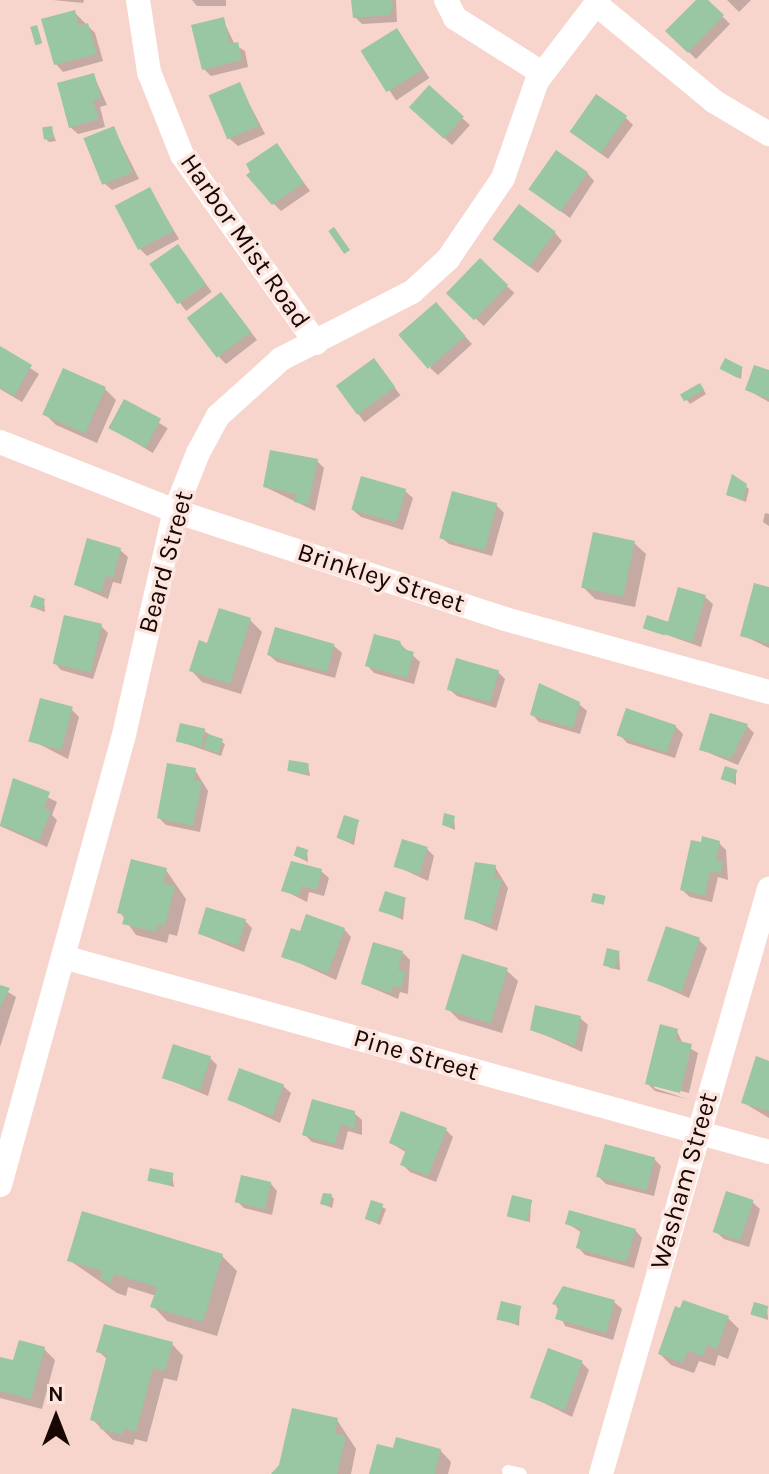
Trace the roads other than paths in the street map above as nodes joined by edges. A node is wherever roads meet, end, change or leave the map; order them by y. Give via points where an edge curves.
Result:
1 (138, 0) edge
2 (446, 0) edge
3 (597, 2) edge
4 (542, 73) junction
5 (769, 134) edge
6 (316, 343) junction
7 (0, 442) edge
8 (175, 511) junction
9 (769, 692) edge
10 (769, 889) edge
11 (63, 957) junction
12 (699, 1133) junction
13 (769, 1152) edge
14 (0, 1185) edge
15 (601, 1474) edge

1 - 6 street, Harbor Mist Road via 149,72 182,155
2 - 4 street via 455,18
3 - 4 street, Beard Street
3 - 5 street via 715,102
4 - 6 street, Beard Street via 503,178 448,259 412,292
6 - 8 street, Beard Street via 281,359 218,416
7 - 8 street, Brinkley Street
8 - 9 street, Brinkley Street via 505,619
8 - 11 street, Beard Street via 123,739
10 - 12 street, Washam Street
11 - 12 street, Pine Street
11 - 14 street, Beard Street
12 - 13 street, Pine Street
12 - 15 street, Washam Street

